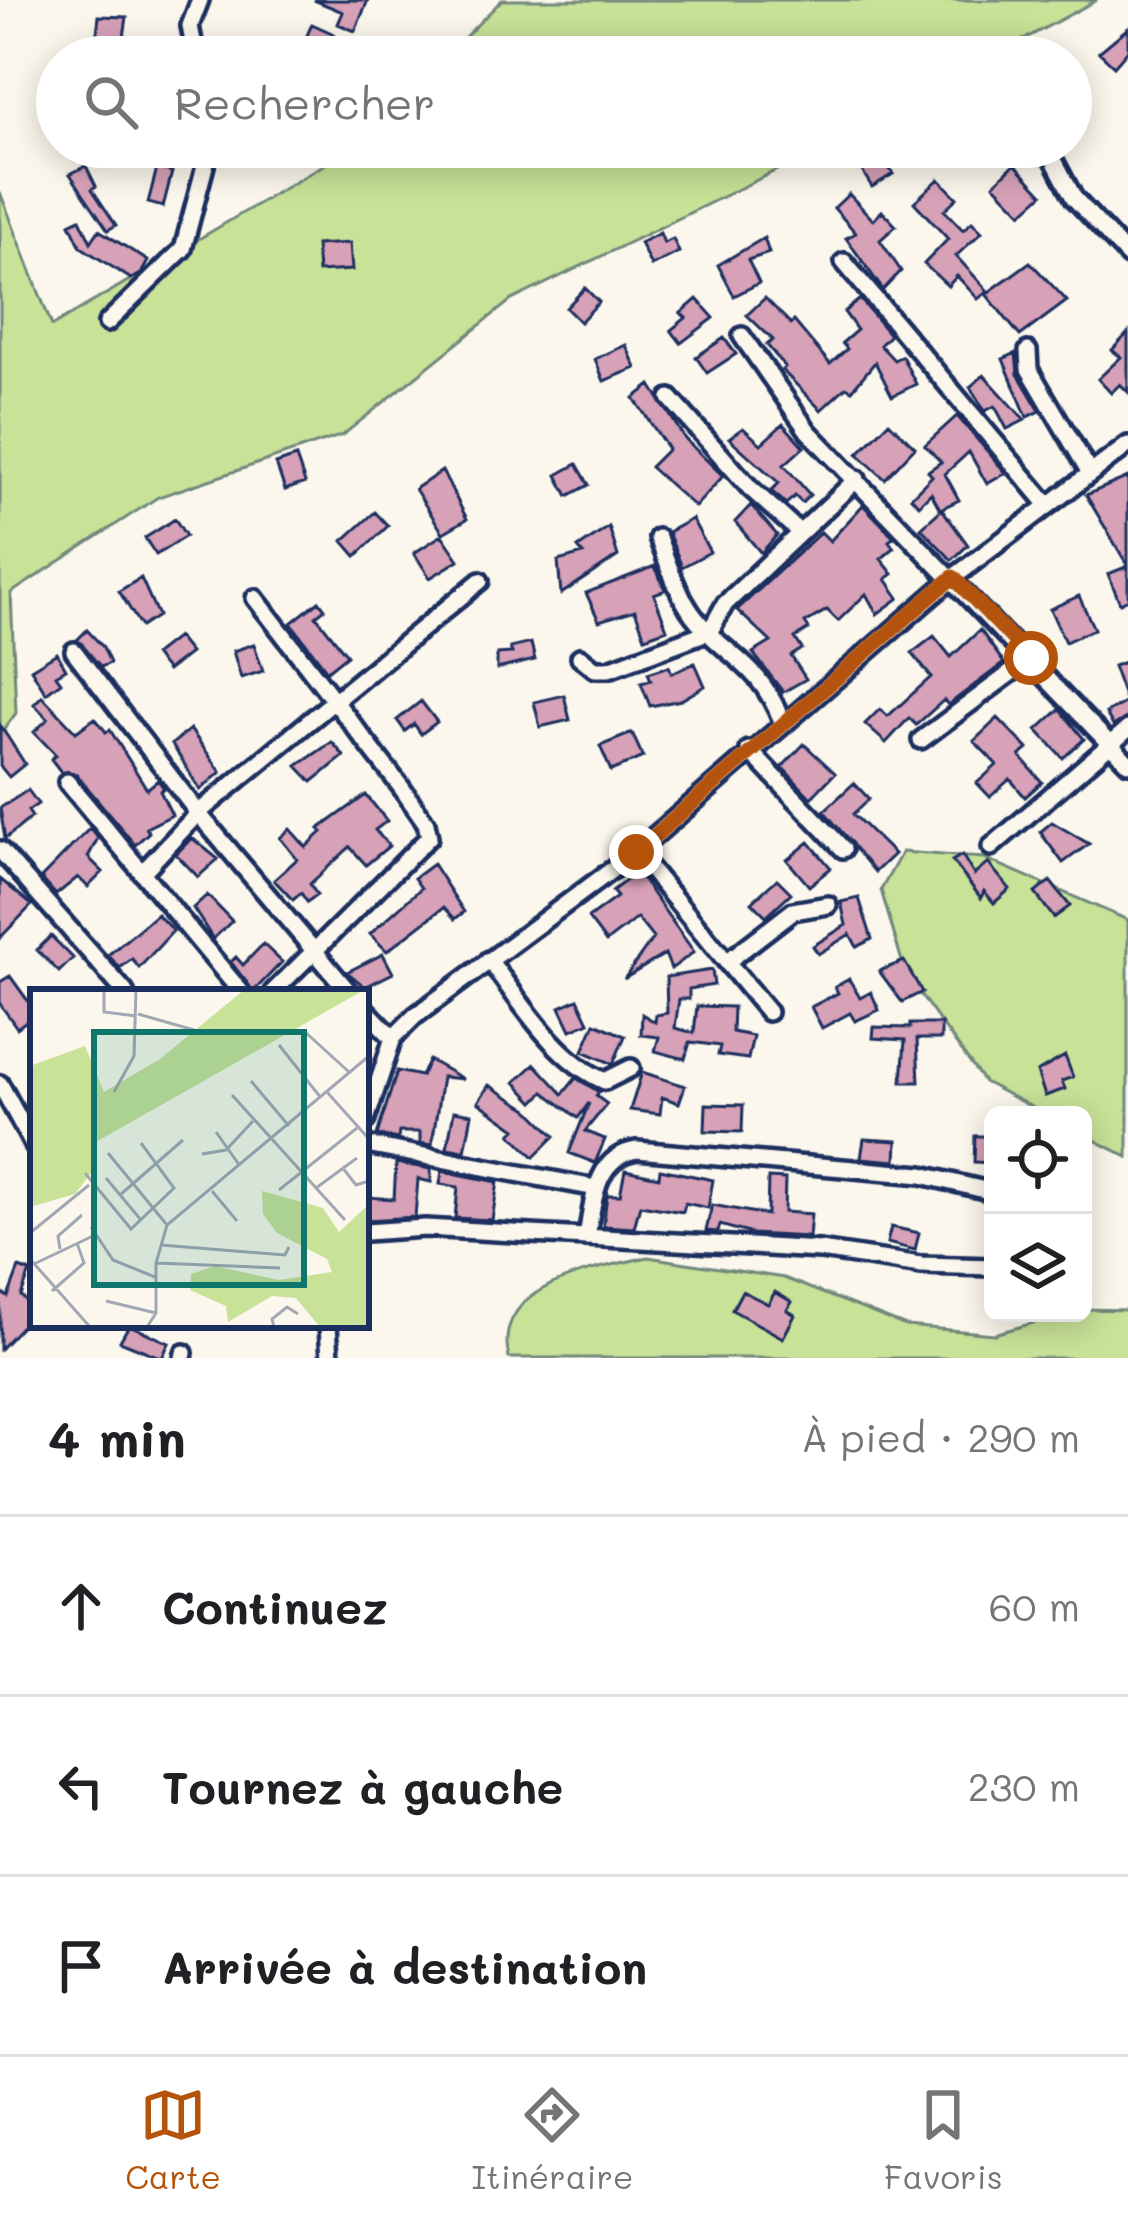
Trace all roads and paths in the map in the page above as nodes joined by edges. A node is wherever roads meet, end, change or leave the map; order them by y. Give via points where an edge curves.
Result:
1 (200, 0) edge
2 (192, 36) edge
3 (204, 168) edge
4 (1058, 168) edge
5 (1128, 256) edge
6 (844, 262) dead end
7 (107, 323) dead end
8 (742, 336) dead end
9 (1028, 351) dead end
10 (670, 398) dead end
11 (1128, 445) edge
12 (1090, 473) junction
13 (856, 479) junction
14 (1047, 505) junction
15 (797, 530) junction
16 (658, 538) dead end
17 (953, 577) junction
18 (480, 581) dead end
19 (255, 598) dead end
20 (710, 631) junction
21 (74, 651) dead end
22 (580, 657) dead end
23 (1031, 658) junction
24 (334, 705) junction
25 (782, 722) junction
26 (1128, 729) edge
27 (921, 740) dead end
28 (1110, 743) junction
29 (749, 750) junction
30 (1128, 763) edge
31 (67, 782) dead end
32 (198, 814) junction
33 (991, 847) dead end
34 (843, 849) dead end
35 (0, 850) edge
36 (636, 852) junction
37 (142, 873) junction
38 (828, 905) dead end
39 (313, 955) junction
40 (489, 960) junction
41 (728, 961) junction
42 (121, 989) edge
43 (239, 989) edge
44 (276, 989) edge
45 (346, 989) edge
46 (768, 1012) dead end
47 (369, 1013) edge
48 (393, 1038) junction
49 (631, 1068) dead end
50 (1, 1088) edge
51 (369, 1111) edge
52 (30, 1140) edge
53 (369, 1146) edge
54 (596, 1188) junction
55 (984, 1190) edge
56 (369, 1232) edge
57 (587, 1237) junction
58 (984, 1267) edge
59 (328, 1328) edge
60 (329, 1358) edge

1 - 2 street
3 - 7 street via 183,249
4 - 5 street via 1074,198
6 - 14 street
8 - 13 street via 795,414
9 - 12 street via 1029,369
10 - 15 street
11 - 12 street
12 - 14 street
13 - 15 street
13 - 17 street
14 - 17 street
15 - 20 street via 725,604
16 - 20 street via 690,611
17 - 23 street
17 - 25 street
18 - 24 street
19 - 24 street
20 - 22 street via 609,669
20 - 25 street via 770,692
21 - 32 street
23 - 27 street
23 - 28 street
24 - 32 street
24 - 39 street via 401,787 428,837
25 - 29 street
26 - 28 street
28 - 30 street
28 - 33 street
29 - 34 street
29 - 36 street
31 - 37 street
32 - 37 street
32 - 39 street
35 - 42 street
36 - 40 street
36 - 41 street
37 - 43 street
38 - 41 street via 793,911
39 - 44 street
39 - 45 street
40 - 48 street
40 - 49 street via 548,1038 592,1076 605,1081
41 - 46 street
47 - 48 street
48 - 51 street
50 - 52 street
53 - 54 street
54 - 55 street via 612,1161 637,1150 922,1175
54 - 57 street
56 - 57 street
57 - 58 street
59 - 60 street

